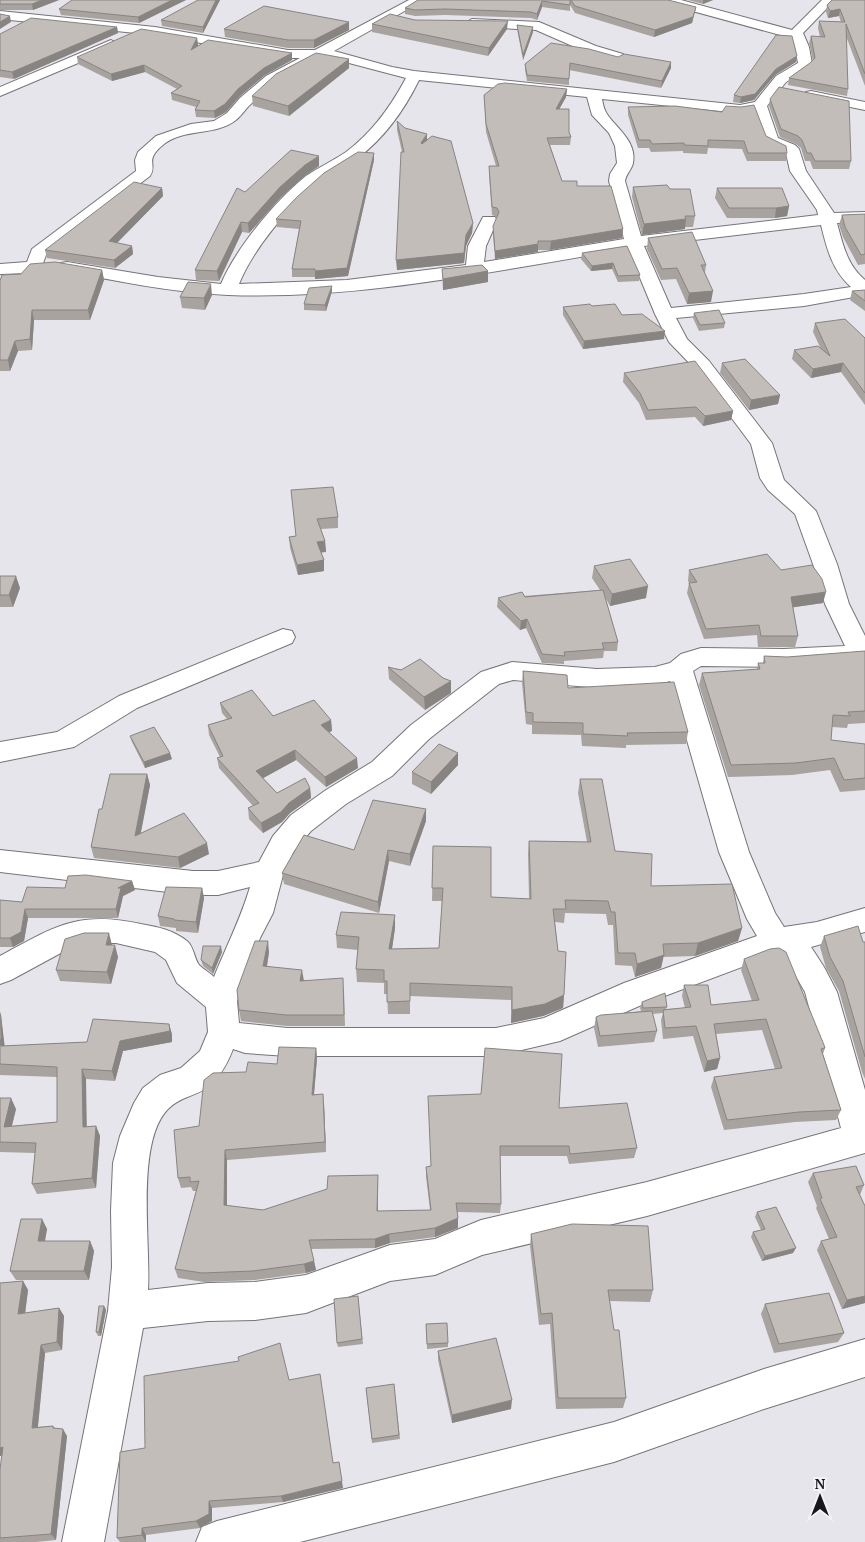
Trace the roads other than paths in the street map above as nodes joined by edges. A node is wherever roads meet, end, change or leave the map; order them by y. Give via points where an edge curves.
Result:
1 (415, 0) edge
2 (667, 0) edge
3 (829, 0) edge
4 (61, 8) edge
5 (0, 15) edge
6 (389, 16) junction
7 (30, 18) junction
8 (165, 20) edge
9 (406, 21) edge
10 (455, 22) edge
11 (13, 28) edge
12 (141, 30) junction
13 (796, 35) junction
14 (315, 54) junction
15 (618, 57) edge
16 (414, 75) junction
17 (773, 88) junction
18 (0, 92) edge
19 (593, 94) junction
20 (760, 106) junction
21 (865, 106) edge
22 (865, 217) edge
23 (827, 218) junction
24 (489, 220) dead end
25 (634, 243) junction
26 (35, 264) junction
27 (0, 269) edge
28 (474, 270) junction
29 (228, 290) junction
30 (865, 290) edge
31 (664, 314) junction
32 (283, 638) dead end
33 (863, 653) edge
34 (679, 669) junction
35 (0, 752) edge
36 (0, 861) edge
37 (269, 871) junction
38 (865, 920) edge
39 (777, 941) junction
40 (0, 971) edge
41 (221, 1001) junction
42 (224, 1032) junction
43 (863, 1137) edge
44 (127, 1311) junction
45 (865, 1358) edge
46 (83, 1542) edge
47 (217, 1542) edge

1 - 6 street
2 - 13 street
3 - 13 street
4 - 7 street
5 - 7 street
6 - 9 street
6 - 14 street
7 - 11 street
7 - 12 street
8 - 12 street
10 - 15 street via 539,26
12 - 14 street via 288,54
12 - 18 street
13 - 17 street via 805,64
14 - 16 street via 338,56
14 - 26 street via 310,60 261,86 232,116 218,125 183,130 156,142 146,152 144,173 59,235 38,253
16 - 19 street
16 - 29 street via 407,91 367,142 307,184 288,203 242,260
17 - 20 street
17 - 21 street
19 - 20 street via 740,110
19 - 25 street via 599,115 623,146 624,166 617,181
20 - 23 street via 771,140 794,152 798,171 818,198
22 - 23 street
23 - 25 street
23 - 30 street via 838,258 847,274
24 - 28 street via 477,246
25 - 28 street
25 - 31 street
26 - 27 street via 30,268
26 - 29 street via 58,265 168,285
28 - 29 street via 297,288
30 - 31 street via 804,300
31 - 33 street via 679,342 702,364 761,443 770,478 805,511 837,604
32 - 35 street via 128,702 64,740
33 - 34 street via 784,658 701,657 690,660
34 - 37 street via 656,676 597,678 512,671 490,678 420,732 382,769 301,822 283,844
34 - 39 street via 734,852 762,919
36 - 37 street via 193,883 218,883
37 - 41 street via 258,913 245,937
38 - 39 street
39 - 42 street via 635,993 548,1031 496,1042 287,1042 245,1039
39 - 43 street via 801,957 814,976
40 - 41 street via 69,935 116,931 163,941 178,952 188,974
41 - 42 street
42 - 44 street via 212,1061 192,1079 172,1086 156,1099 137,1136 131,1163 131,1267
43 - 44 street via 647,1199 481,1238 435,1257 390,1263 306,1294
44 - 46 street
45 - 47 street via 764,1389 614,1442

